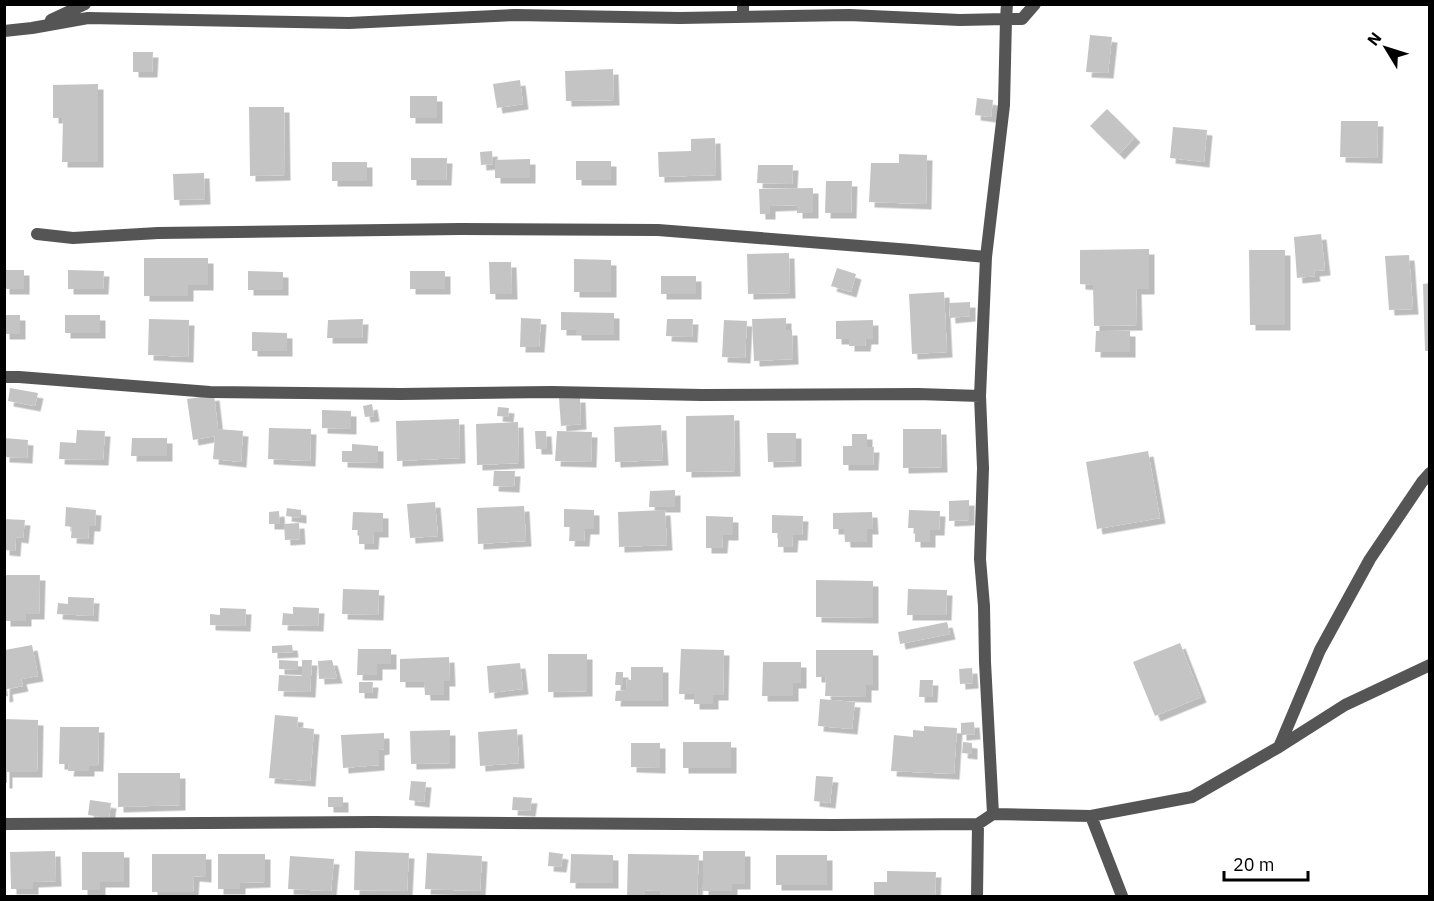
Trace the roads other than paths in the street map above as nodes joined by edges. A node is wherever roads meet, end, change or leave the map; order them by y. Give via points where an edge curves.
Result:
1 (85, 4) edge
2 (1007, 4) edge
3 (1035, 4) edge
4 (743, 11) edge
5 (1006, 19) junction
6 (32, 28) junction
7 (4, 31) edge
8 (38, 234) dead end
9 (986, 257) junction
10 (4, 377) edge
11 (980, 396) junction
12 (1430, 473) edge
13 (1430, 664) edge
14 (1280, 747) junction
15 (993, 814) junction
16 (1091, 816) junction
17 (4, 824) edge
18 (978, 824) junction
19 (977, 897) edge
20 (1122, 897) edge

1 - 6 street
2 - 5 street
3 - 5 street via 1022,20
4 - 5 street
4 - 6 street via 680,18 515,15 349,23 88,18
5 - 9 street via 1004,105
6 - 7 street
8 - 9 street via 73,238 228,232 658,230
9 - 11 street
10 - 11 street via 210,392
11 - 15 street via 980,559
12 - 14 street via 1370,559 1326,640
13 - 14 street via 1345,705
14 - 16 street via 1192,797
15 - 16 street
15 - 18 street
16 - 20 street
17 - 18 street
18 - 19 street

